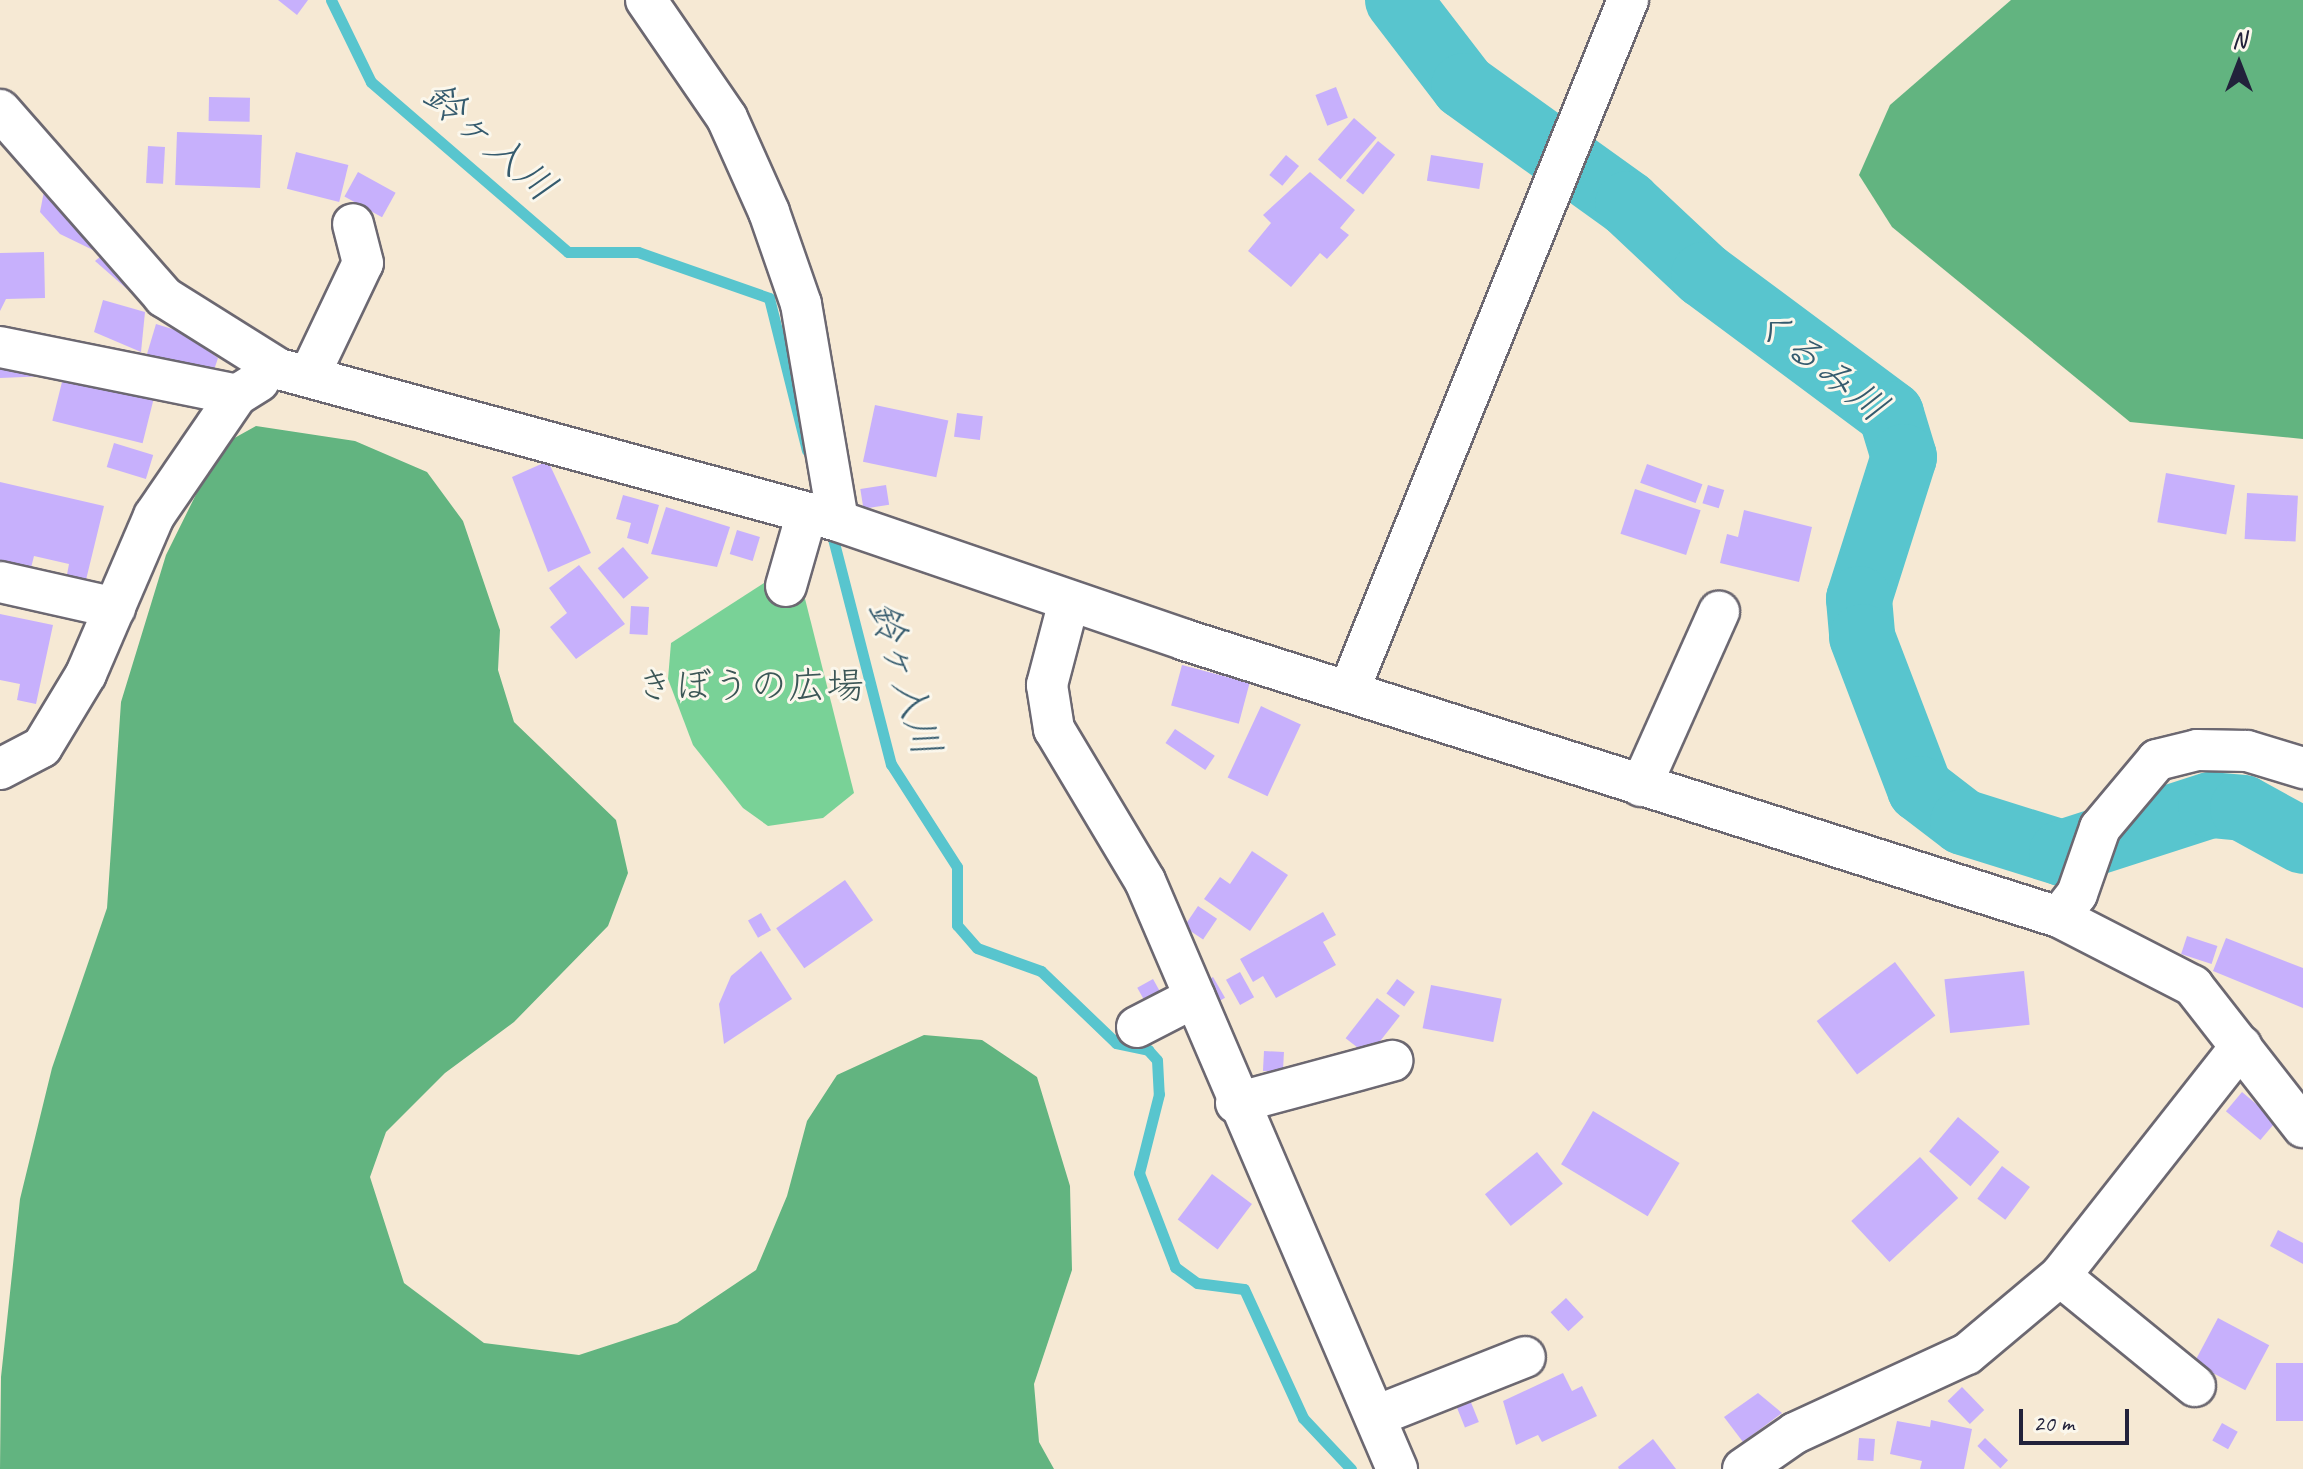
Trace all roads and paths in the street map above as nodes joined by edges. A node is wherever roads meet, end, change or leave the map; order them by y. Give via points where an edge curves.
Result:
1 (646, 0) edge
2 (1633, 5) edge
3 (0, 110) edge
4 (353, 224) dead end
5 (0, 347) edge
6 (294, 372) junction
7 (237, 395) junction
8 (823, 517) junction
9 (0, 582) edge
10 (786, 586) dead end
11 (1069, 601) junction
12 (115, 608) junction
13 (1719, 612) dead end
14 (1350, 688) junction
15 (2303, 768) edge
16 (0, 769) edge
17 (1641, 786) junction
18 (2068, 905) junction
19 (1195, 997) junction
20 (1137, 1027) dead end
21 (2241, 1046) junction
22 (1392, 1061) dead end
23 (1236, 1103) junction
24 (2303, 1127) edge
25 (2060, 1276) junction
26 (1525, 1357) dead end
27 (2195, 1386) dead end
28 (1376, 1416) junction
29 (1397, 1469) edge
30 (1743, 1469) edge

1 - 8 street via 727,118 769,212 801,304
2 - 14 street via 1570,144
3 - 6 street via 164,297
4 - 6 street via 363,263
5 - 7 street
6 - 7 street
6 - 8 street
7 - 12 street via 154,516
8 - 10 street
8 - 11 street
9 - 12 street
11 - 14 street
11 - 19 street via 1047,685 1054,729 1126,846
12 - 16 street via 86,674 42,747
13 - 17 street
14 - 17 street
15 - 18 street via 2247,751 2197,750 2157,760 2100,828
17 - 18 street
18 - 21 street via 2193,986
19 - 20 street
19 - 23 street
21 - 24 street
21 - 25 street
22 - 23 street
23 - 28 street
25 - 27 street
25 - 30 street via 1967,1354 1795,1433
26 - 28 street
28 - 29 street

